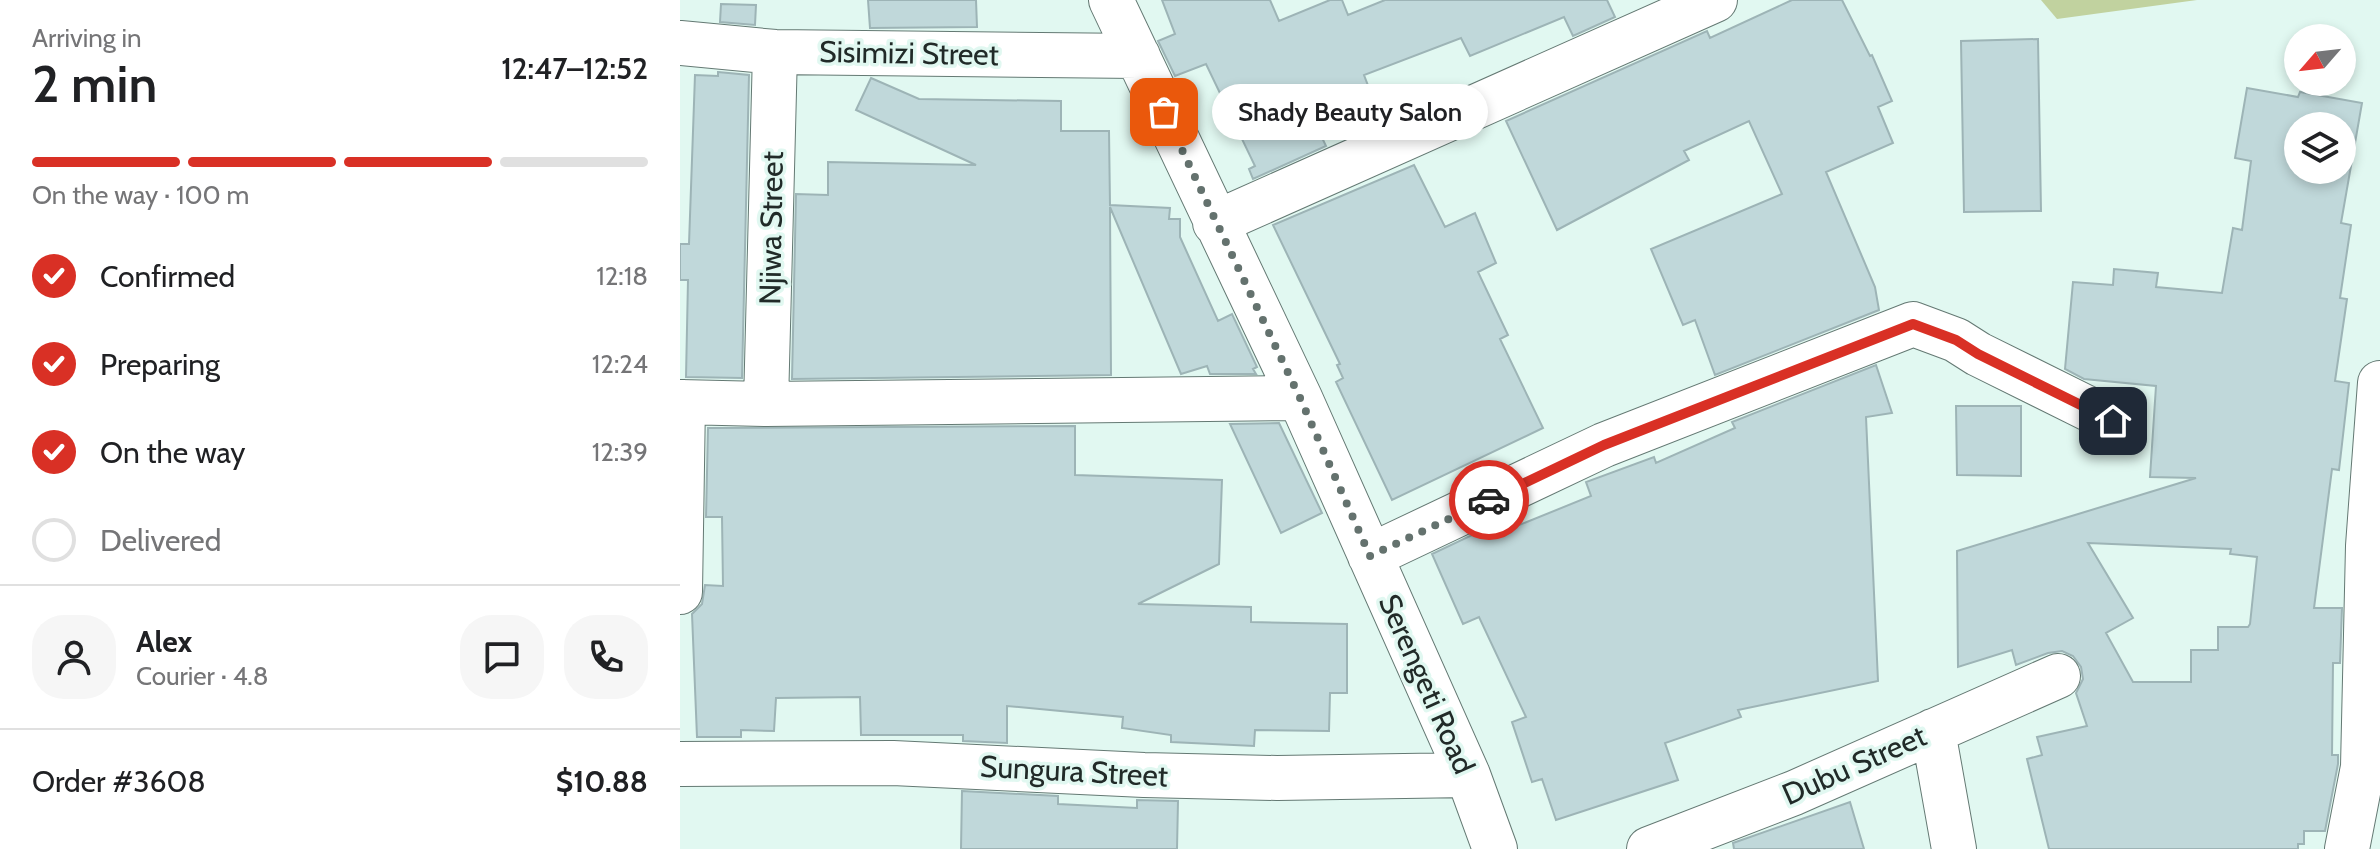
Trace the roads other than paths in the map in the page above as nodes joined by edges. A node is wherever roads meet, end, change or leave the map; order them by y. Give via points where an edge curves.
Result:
1 (1111, 0) edge
2 (1715, 0) edge
3 (680, 43) edge
4 (775, 52) junction
5 (1138, 56) junction
6 (1215, 223) junction
7 (2380, 383) edge
8 (1300, 398) junction
9 (682, 402) edge
10 (766, 404) junction
11 (2113, 421) dead end
12 (2374, 547) edge
13 (1370, 556) junction
14 (680, 592) edge
15 (2058, 676) dead end
16 (1933, 731) junction
17 (680, 764) edge
18 (1468, 775) junction
19 (1495, 849) edge
20 (1649, 849) edge
21 (1954, 849) edge
22 (2347, 849) edge

1 - 5 street, Serengeti Road
2 - 6 street
3 - 4 street, Sisimizi Street
4 - 5 street, Sisimizi Street
4 - 10 street, Njiwa Street
5 - 6 street, Serengeti Road
6 - 8 street, Serengeti Road
7 - 12 street
8 - 10 street
8 - 13 street, Serengeti Road
9 - 10 street
9 - 14 street
11 - 13 street via 1956,340 1913,324 1604,445
12 - 22 street via 2363,767
13 - 18 street, Serengeti Road
15 - 16 street, Dubu Street
16 - 20 street, Dubu Street
16 - 21 street
17 - 18 street, Sungura Street via 893,763 1277,778
18 - 19 street, Serengeti Road

